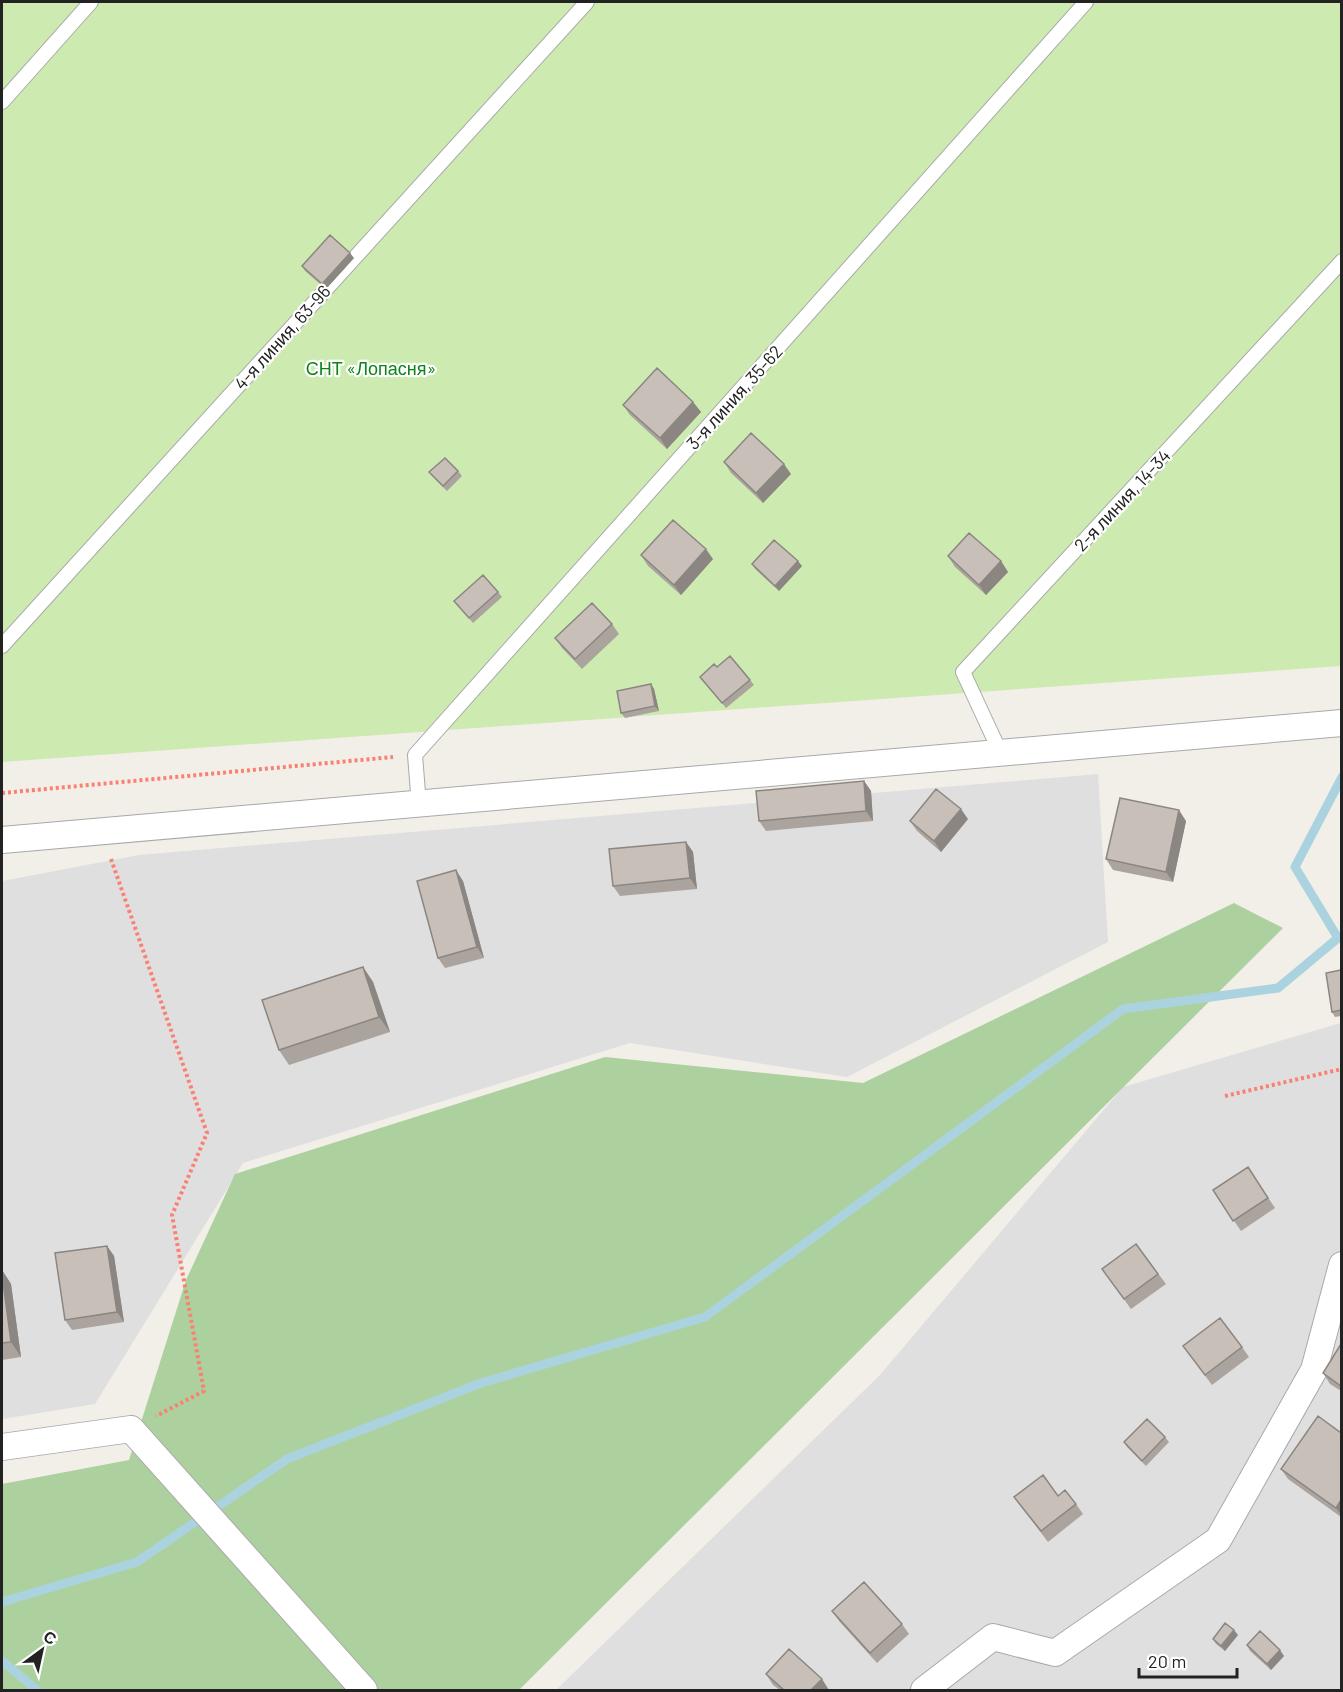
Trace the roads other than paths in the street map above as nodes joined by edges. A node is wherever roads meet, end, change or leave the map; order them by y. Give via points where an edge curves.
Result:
1 (91, 2) edge
2 (586, 2) edge
3 (1086, 2) edge
4 (2, 102) edge
5 (1341, 261) edge
6 (2, 646) edge
7 (1341, 723) edge
8 (1001, 754) junction
9 (419, 805) junction
10 (2, 840) edge
11 (1341, 1265) edge
12 (2, 1447) edge
13 (364, 1690) edge
14 (924, 1690) edge

1 - 4 lane
2 - 6 lane, 4-я линия, 63-96
3 - 9 lane, 3-я линия, 35-62 via 415,755
5 - 8 lane, 2-я линия, 14-34 via 963,672
7 - 8 street
8 - 9 street
9 - 10 street
11 - 14 street via 1314,1370 1218,1540 1055,1653 993,1637
12 - 13 street via 131,1429

